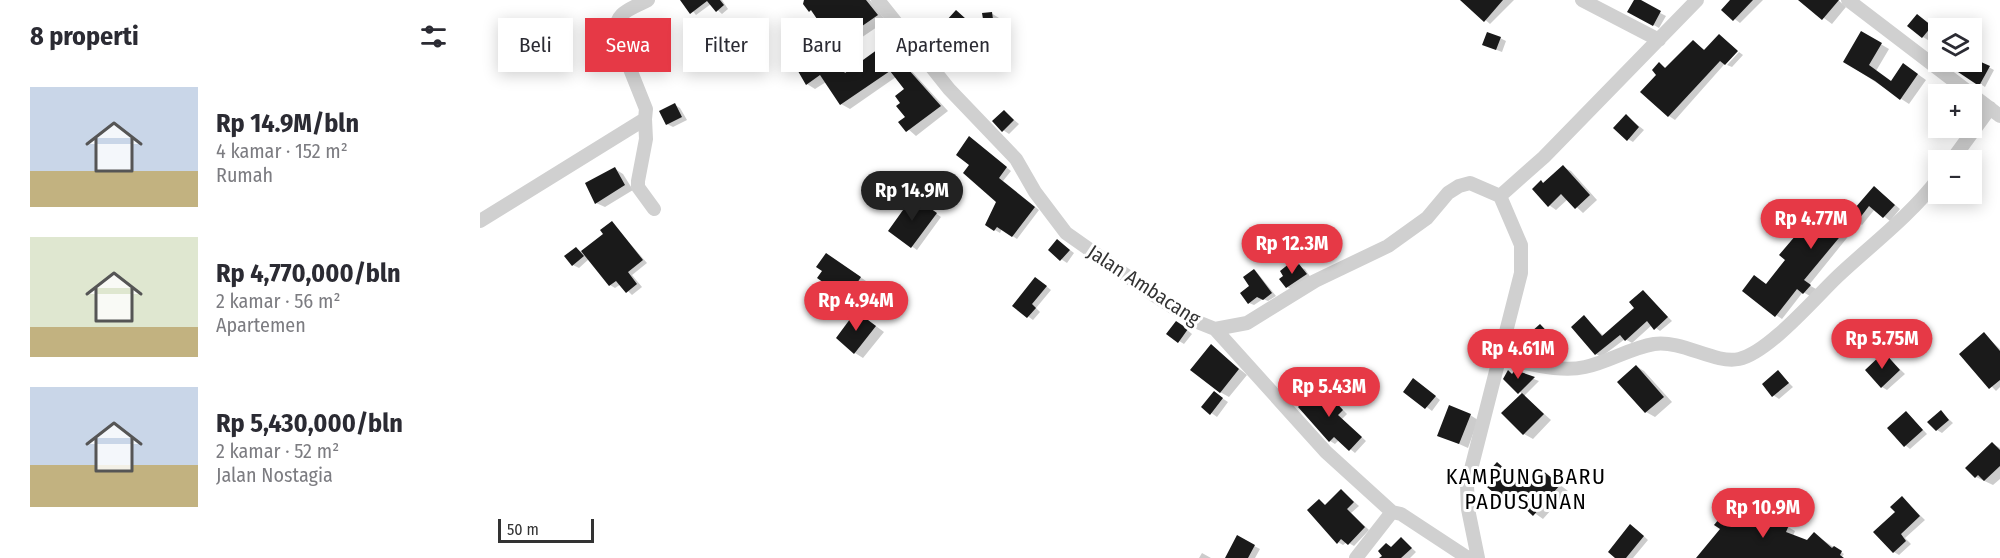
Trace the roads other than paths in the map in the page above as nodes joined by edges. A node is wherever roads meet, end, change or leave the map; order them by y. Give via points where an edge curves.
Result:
1 (648, 0) edge
2 (878, 0) edge
3 (1582, 0) edge
4 (1697, 0) edge
5 (1848, 0) edge
6 (1659, 39) junction
7 (1995, 112) edge
8 (645, 118) junction
9 (1961, 150) edge
10 (1928, 191) edge
11 (1500, 196) junction
12 (654, 209) dead end
13 (480, 221) edge
14 (1215, 329) junction
15 (1499, 358) junction
16 (1392, 512) junction
17 (1356, 558) edge
18 (1468, 558) edge
19 (1478, 558) edge

1 - 8 street via 620,15 615,24 646,109
2 - 14 street, Jalan Ambacang via 949,89 1016,159 1066,233 1154,296
3 - 6 street
4 - 6 street
5 - 7 street
6 - 11 street via 1544,157
7 - 9 street
8 - 12 street via 646,139 638,187
8 - 13 street
10 - 15 street via 1905,217 1768,343 1740,359 1725,359 1667,343 1568,369
11 - 14 street, Jalan Ambacang via 1470,183 1459,186 1427,218 1388,246 1316,281 1247,323
11 - 15 street via 1517,232 1522,258 1516,299
14 - 16 street via 1326,452
15 - 19 street via 1467,485
16 - 17 street
16 - 18 street

